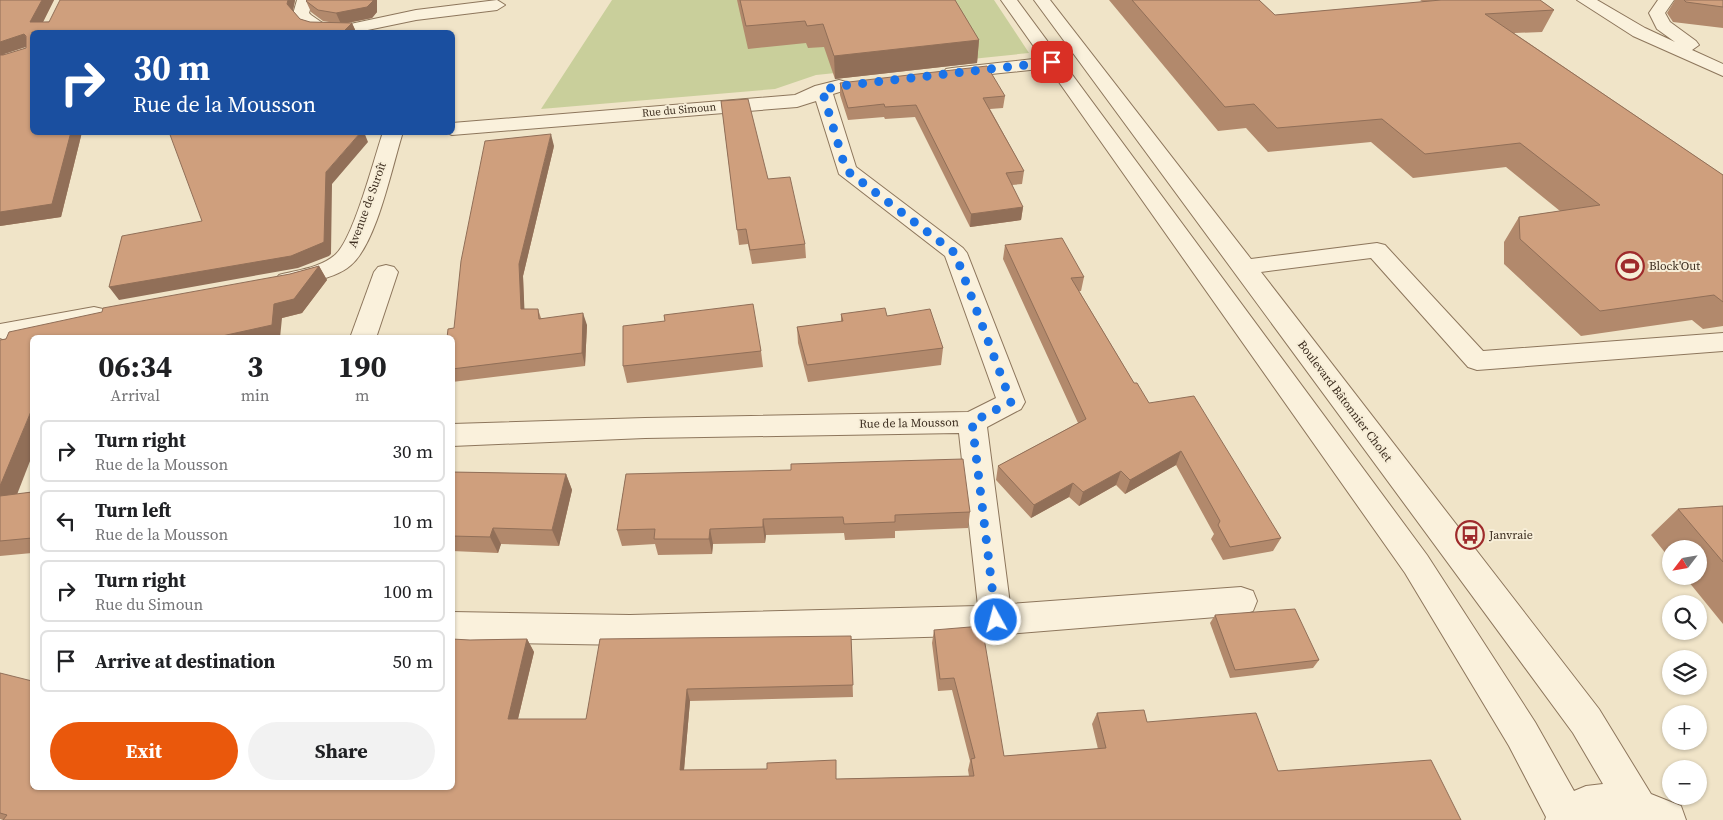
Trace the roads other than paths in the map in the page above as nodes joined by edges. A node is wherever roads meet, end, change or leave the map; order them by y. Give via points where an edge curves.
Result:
1 (305, 0) edge
2 (1009, 0) edge
3 (1042, 0) edge
4 (1585, 0) edge
5 (1666, 0) edge
6 (497, 5) dead end
7 (322, 30) edge
8 (352, 30) edge
9 (1052, 62) junction
10 (1723, 70) edge
11 (935, 75) edge
12 (859, 84) edge
13 (822, 90) junction
14 (455, 129) edge
15 (399, 135) edge
16 (1243, 267) junction
17 (386, 272) dead end
18 (268, 283) edge
19 (112, 312) edge
20 (5, 331) dead end
21 (364, 335) edge
22 (1723, 342) edge
23 (972, 422) junction
24 (455, 435) edge
25 (1241, 601) dead end
26 (996, 620) junction
27 (455, 627) edge
28 (1652, 814) edge
29 (1566, 818) edge

1 - 7 street via 301,14 309,24
2 - 9 street
3 - 16 street, Boulevard Bâtonnier Cholet
4 - 10 street via 1639,32
5 - 10 street via 1657,13 1663,25
6 - 8 street via 416,15
9 - 11 street
9 - 29 street via 1416,564 1522,734
12 - 13 street, Rue du Simoun
13 - 14 street, Rue du Simoun via 797,100
13 - 23 street, Rue de la Mousson via 846,170 955,253 1011,402
15 - 18 street, Avenue de Suroît via 352,250 325,270
16 - 22 street via 1377,250 1477,361
16 - 28 street, Boulevard Bâtonnier Cholet via 1586,721
17 - 21 street
19 - 20 street
23 - 24 street, Rue de la Mousson
23 - 26 street
25 - 26 street
26 - 27 street via 630,630
28 - 29 street via 1622,804 1594,805 1575,810

